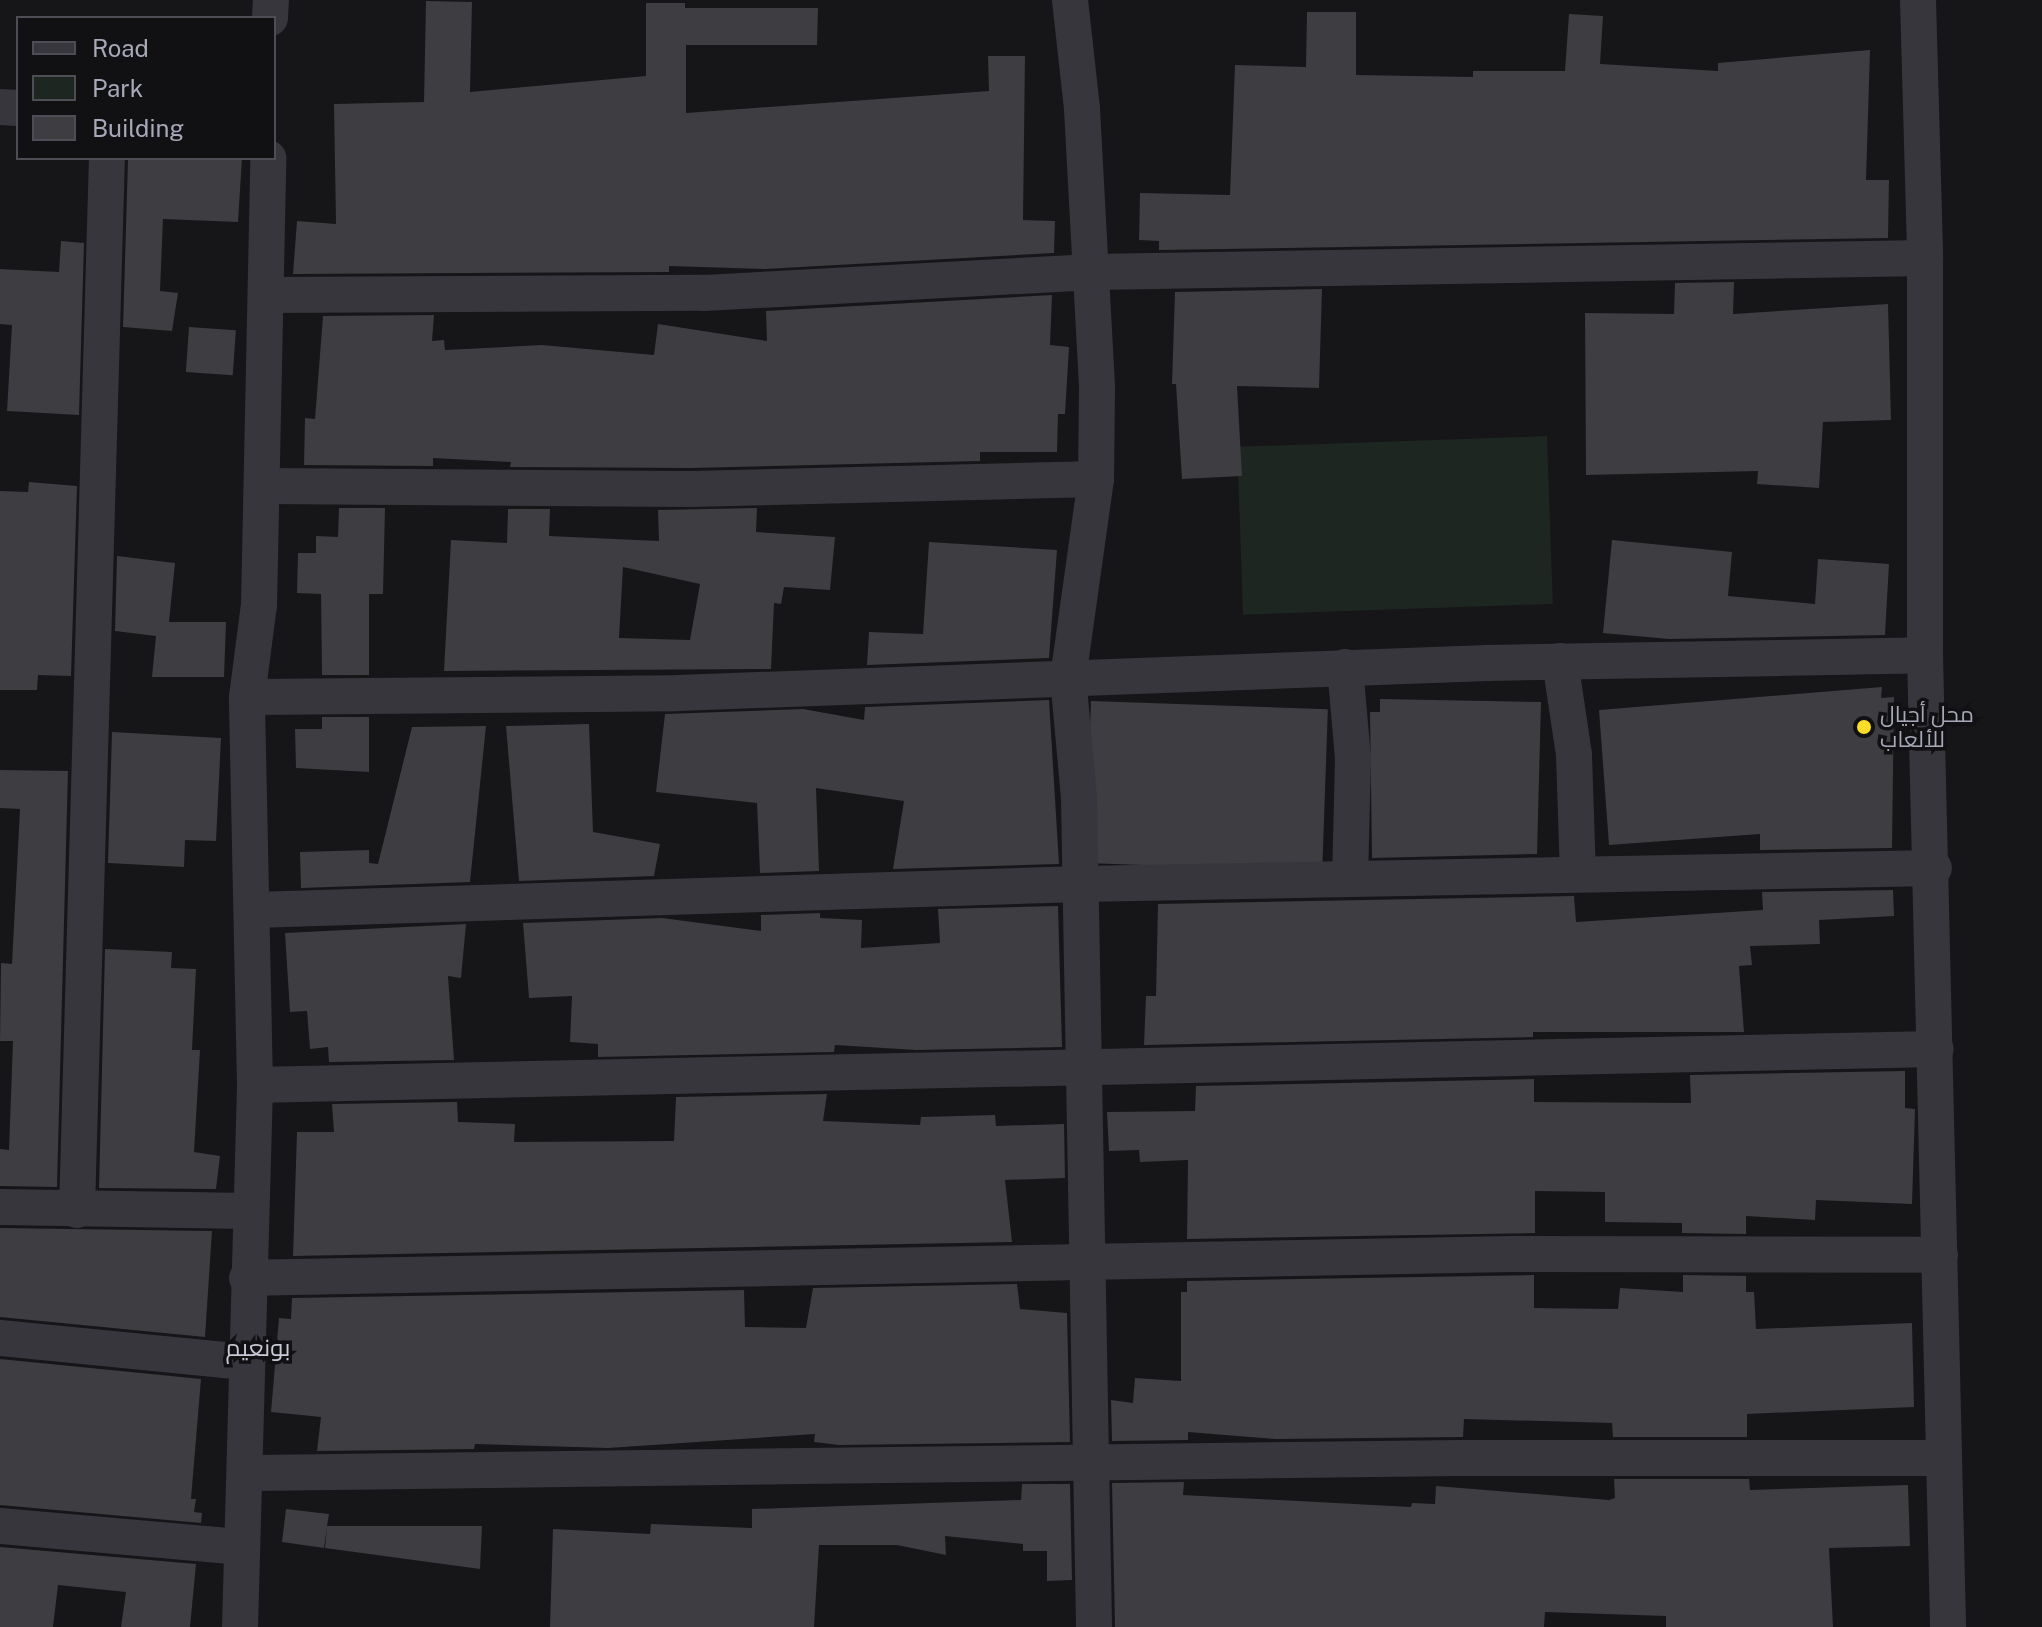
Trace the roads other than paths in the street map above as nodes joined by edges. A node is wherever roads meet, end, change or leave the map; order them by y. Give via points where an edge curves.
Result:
1 (1070, 0) edge
2 (1918, 0) edge
3 (107, 160) edge
4 (268, 160) edge
5 (1925, 258) junction
6 (1093, 272) junction
7 (267, 295) junction
8 (1096, 479) junction
9 (262, 486) junction
10 (1925, 655) junction
11 (1560, 661) junction
12 (1345, 667) junction
13 (1068, 677) junction
14 (247, 697) junction
15 (1934, 868) junction
16 (1578, 874) junction
17 (1350, 878) junction
18 (1080, 884) junction
19 (254, 910) junction
20 (1936, 1049) junction
21 (1083, 1065) junction
22 (255, 1085) junction
23 (0, 1207) edge
24 (77, 1210) junction
25 (248, 1211) junction
26 (1940, 1255) junction
27 (1087, 1264) junction
28 (247, 1278) junction
29 (0, 1338) edge
30 (245, 1362) junction
31 (1944, 1458) junction
32 (1092, 1464) junction
33 (245, 1473) junction
34 (0, 1526) edge
35 (239, 1547) junction
36 (240, 1627) edge
37 (1094, 1627) edge
38 (1948, 1627) edge

1 - 6 street
2 - 5 street
3 - 24 street
4 - 7 street
5 - 6 street
5 - 10 street
6 - 7 street via 704,293
6 - 8 street
7 - 9 street
8 - 9 street via 691,489
8 - 13 street
9 - 14 street via 259,605
10 - 11 street
10 - 15 street
11 - 12 street
11 - 16 street via 1574,755
12 - 13 street
12 - 17 street via 1353,758
13 - 14 street via 678,693
13 - 18 street
14 - 19 street
15 - 16 street
15 - 20 street
16 - 17 street
17 - 18 street
18 - 19 street
18 - 21 street
19 - 22 street
20 - 21 street
20 - 26 street
21 - 22 street
21 - 27 street
22 - 25 street
23 - 24 street
24 - 25 street
25 - 28 street
26 - 27 street via 1512,1254
26 - 31 street
27 - 28 street
27 - 32 street
28 - 30 street
29 - 30 street
30 - 33 street
31 - 32 street
31 - 38 street
32 - 33 street
32 - 37 street
33 - 35 street
34 - 35 street
35 - 36 street

